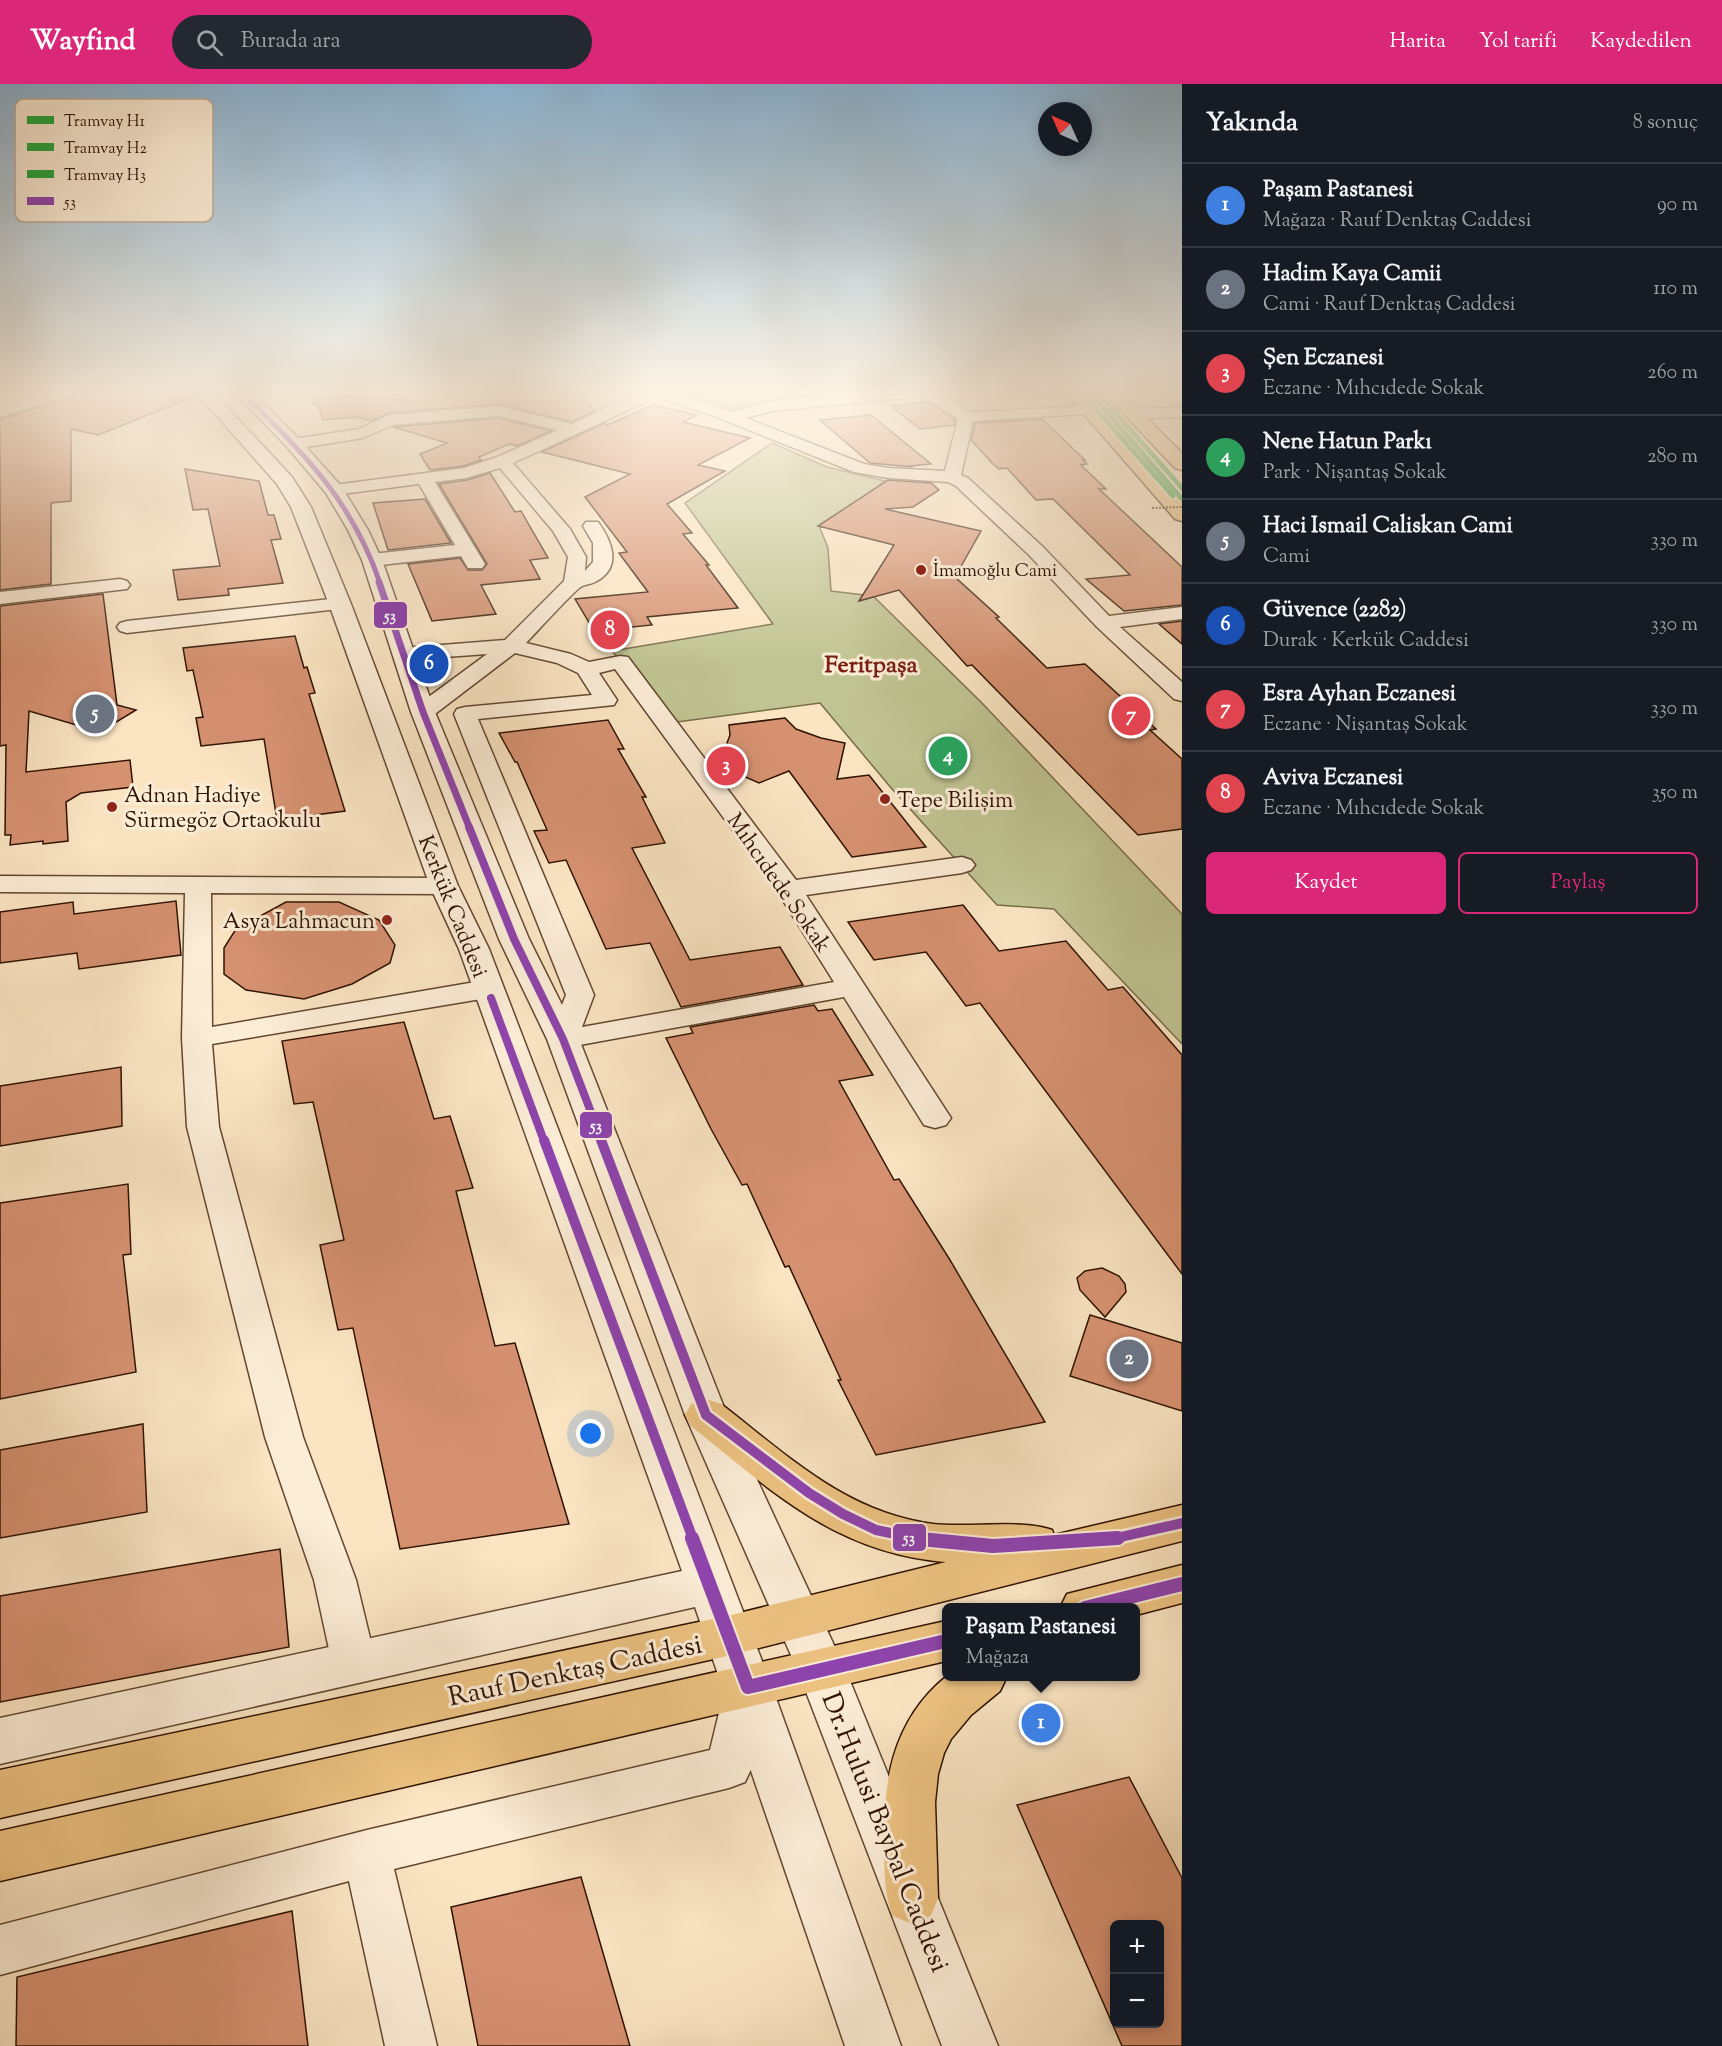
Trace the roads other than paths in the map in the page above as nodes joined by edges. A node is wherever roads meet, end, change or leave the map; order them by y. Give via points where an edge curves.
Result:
1 (285, 482) edge
2 (327, 482) edge
3 (397, 482) edge
4 (426, 482) edge
5 (521, 482) edge
6 (960, 482) edge
7 (1152, 482) edge
8 (334, 490) junction
9 (1182, 515) edge
10 (592, 525) dead end
11 (372, 560) junction
12 (574, 582) junction
13 (120, 585) dead end
14 (0, 598) edge
15 (340, 603) junction
16 (1182, 613) edge
17 (1104, 623) junction
18 (127, 627) dead end
19 (512, 646) junction
20 (404, 654) junction
21 (586, 669) junction
22 (1182, 694) edge
23 (423, 712) junction
24 (962, 865) dead end
25 (0, 884) edge
26 (198, 885) junction
27 (444, 886) junction
28 (789, 889) junction
29 (853, 987) junction
30 (488, 989) junction
31 (197, 1038) junction
32 (563, 1039) junction
33 (935, 1119) dead end
34 (706, 1415) junction
35 (1182, 1523) edge
36 (1109, 1540) junction
37 (708, 1585) junction
38 (1176, 1585) edge
39 (1103, 1603) edge
40 (1135, 1603) edge
41 (800, 1618) junction
42 (728, 1636) junction
43 (942, 1642) edge
44 (354, 1663) junction
45 (822, 1671) junction
46 (977, 1681) edge
47 (747, 1687) junction
48 (0, 1741) edge
49 (0, 1794) edge
50 (367, 1853) junction
51 (0, 1856) edge
52 (912, 1898) junction
53 (0, 1950) edge
54 (411, 2046) edge
55 (873, 2046) edge
56 (970, 2046) edge

1 - 15 street, Kerkük Caddesi via 301,507
2 - 8 street, Kerkük Caddesi
3 - 8 street
4 - 11 street via 470,557
5 - 12 street via 561,529 577,557
6 - 17 street via 1036,551
7 - 9 main road
8 - 11 street, Kerkük Caddesi
10 - 12 street via 602,543 603,563 590,577
11 - 20 street, Kerkük Caddesi
12 - 19 street
13 - 14 street
15 - 18 street
15 - 27 street, Kerkük Caddesi
16 - 17 street
17 - 22 street
19 - 20 street
19 - 21 street via 564,658
19 - 23 street
20 - 23 street, Kerkük Caddesi
21 - 28 street, Mıhcıdede Sokak via 620,662
21 - 32 street via 606,700 465,714 580,995
23 - 32 street, Kerkük Caddesi via 514,939
24 - 28 street
25 - 26 street
26 - 27 street
26 - 31 street
27 - 30 street, Kerkük Caddesi
28 - 29 street, Mıhcıdede Sokak
29 - 32 street
29 - 33 street, Mıhcıdede Sokak
30 - 31 street
30 - 37 street, Kerkük Caddesi
31 - 44 street via 203,1127 284,1437 335,1580
32 - 34 street, Kerkük Caddesi
34 - 36 main road via 809,1493 876,1530 915,1539 993,1546
34 - 41 street, Kerkük Caddesi
35 - 36 main road, Rauf Denktaş Caddesi
36 - 41 main road, Rauf Denktaş Caddesi
37 - 42 street, Kerkük Caddesi
37 - 44 street
38 - 39 main road
38 - 40 main road
41 - 42 main road, Rauf Denktaş Caddesi
41 - 45 street, Dr.Hulusi Baybal Caddesi
42 - 47 street, Kerkük Caddesi
42 - 49 main road, Rauf Denktaş Caddesi
43 - 45 main road
44 - 48 street
45 - 47 main road
45 - 52 street, Dr.Hulusi Baybal Caddesi
46 - 52 main road via 940,1713 915,1761 909,1825
47 - 50 street via 729,1767
47 - 51 main road
47 - 55 street
50 - 53 street
50 - 54 street
52 - 56 street, Dr.Hulusi Baybal Caddesi

